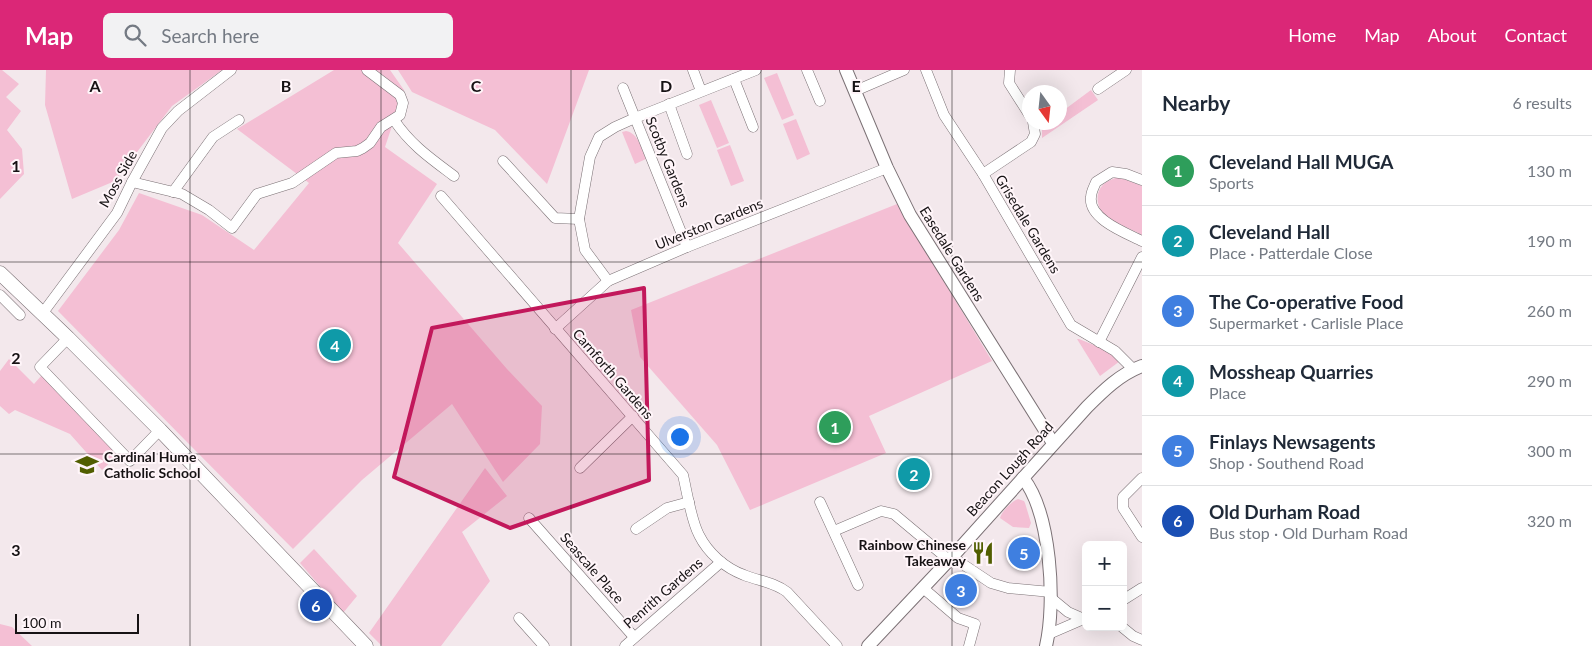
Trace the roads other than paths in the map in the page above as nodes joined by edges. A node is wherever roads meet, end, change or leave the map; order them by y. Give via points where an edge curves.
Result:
1 (231, 70) edge
2 (367, 70) edge
3 (693, 70) edge
4 (756, 70) edge
5 (807, 70) edge
6 (846, 70) edge
7 (904, 70) edge
8 (926, 70) edge
9 (1010, 70) edge
10 (1126, 70) edge
11 (734, 79) junction
12 (624, 88) dead end
13 (1098, 89) dead end
14 (701, 91) junction
15 (855, 91) junction
16 (820, 101) dead end
17 (1022, 103) edge
18 (669, 104) junction
19 (635, 118) junction
20 (240, 120) dead end
21 (394, 120) junction
22 (753, 127) dead end
23 (1034, 130) edge
24 (687, 154) dead end
25 (503, 161) dead end
26 (887, 168) junction
27 (983, 174) junction
28 (454, 176) dead end
29 (1142, 180) edge
30 (132, 182) junction
31 (173, 192) junction
32 (441, 196) dead end
33 (579, 219) junction
34 (1142, 242) edge
35 (686, 247) junction
36 (1142, 257) edge
37 (0, 273) edge
38 (608, 281) junction
39 (0, 295) edge
40 (42, 314) junction
41 (20, 315) dead end
42 (555, 329) junction
43 (68, 338) junction
44 (1100, 342) junction
45 (1138, 367) edge
46 (633, 416) junction
47 (160, 430) junction
48 (1053, 444) junction
49 (580, 468) dead end
50 (1022, 478) junction
51 (1142, 478) edge
52 (690, 502) junction
53 (820, 502) dead end
54 (529, 518) dead end
55 (636, 529) dead end
56 (834, 531) junction
57 (1142, 537) edge
58 (951, 558) junction
59 (720, 562) junction
60 (858, 585) dead end
61 (923, 588) junction
62 (1142, 588) edge
63 (1051, 595) junction
64 (1127, 597) edge
65 (519, 618) dead end
66 (1082, 618) edge
67 (1082, 621) edge
68 (1126, 631) edge
69 (634, 637) junction
70 (1048, 640) edge
71 (1135, 641) edge
72 (871, 645) edge
73 (366, 646) edge
74 (544, 646) edge
75 (625, 646) edge
76 (837, 646) edge
77 (969, 646) edge

1 - 30 street, Moss Side via 178,111 162,128
2 - 21 street via 400,95 402,108
3 - 14 street
4 - 11 street
5 - 16 street
6 - 15 street, Easedale Gardens
7 - 15 street
8 - 27 street, Grisedale Gardens via 944,115
9 - 17 street via 1009,83
10 - 13 street
11 - 14 street
11 - 22 street
12 - 19 street, Scotby Gardens
14 - 18 street
15 - 26 street, Easedale Gardens
18 - 19 street
18 - 24 street
19 - 33 street via 599,137 590,157
19 - 35 street, Scotby Gardens
20 - 31 street via 213,138
21 - 28 street via 404,136
21 - 31 street via 381,127 363,148 336,153 292,183 257,194 232,228 209,210
23 - 27 street via 1031,142
25 - 33 street via 555,218
26 - 35 street, Ulverston Gardens
26 - 48 street, Easedale Gardens via 910,216
27 - 44 street, Grisedale Gardens via 1071,325
29 - 34 street via 1112,172 1096,182 1090,198 1101,219
30 - 31 street
30 - 40 street, Moss Side via 117,213
32 - 42 street, Carnforth Gardens
33 - 38 street via 584,250
35 - 38 street, Ulverston Gardens
36 - 44 street
37 - 40 main road
38 - 42 street, Ulverston Gardens
39 - 41 street
40 - 43 main road
42 - 46 street, Carnforth Gardens
43 - 47 main road
43 - 47 street via 40,367 130,461
44 - 45 street, Grisedale Gardens
45 - 48 street, Beacon Lough Road via 1105,389
46 - 49 street
46 - 52 street, Carnforth Gardens via 683,475
47 - 73 main road
48 - 50 street, Beacon Lough Road
50 - 58 street, Beacon Lough Road
50 - 63 street via 1031,489 1042,526
51 - 57 street via 1122,497 1123,508
52 - 55 street via 667,508
52 - 59 street, Carnforth Gardens via 699,535
53 - 56 street
54 - 69 street, Seascale Place
56 - 58 street via 881,511 888,512
56 - 60 street
58 - 61 street, Beacon Lough Road
58 - 63 street via 991,583
59 - 69 street, Penrith Gardens
59 - 76 street, Carnforth Gardens via 746,576 779,586
61 - 72 street, Beacon Lough Road
61 - 77 street via 958,618 975,624
62 - 64 street
63 - 66 street via 1068,612
63 - 70 street
65 - 74 street
67 - 70 street
68 - 71 street
69 - 75 street, Penrith Gardens

